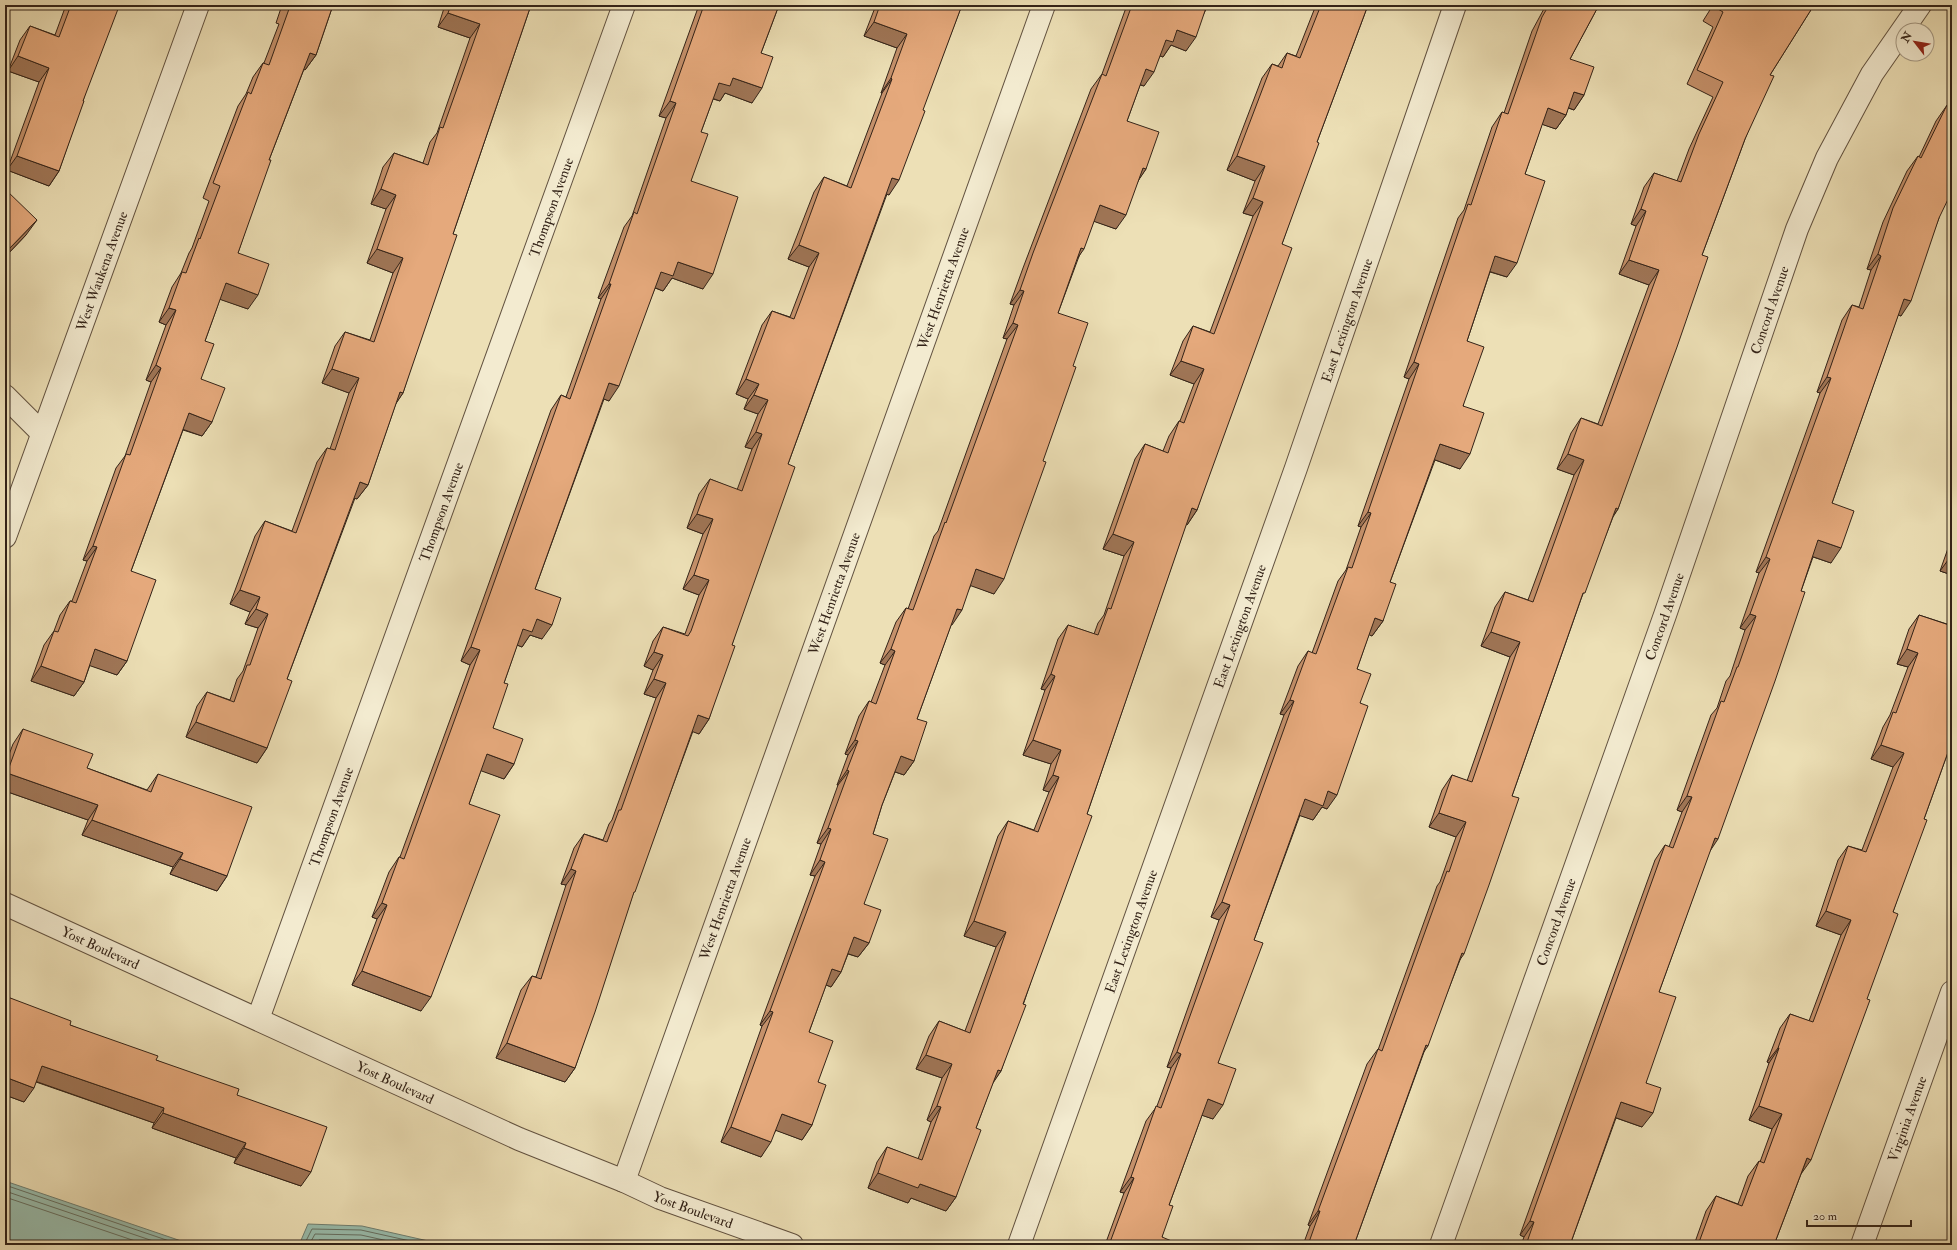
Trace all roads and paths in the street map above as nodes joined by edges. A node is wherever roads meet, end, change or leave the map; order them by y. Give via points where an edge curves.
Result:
1 (198, 5) edge
2 (624, 5) edge
3 (1044, 5) edge
4 (1455, 5) edge
5 (1920, 5) edge
6 (5, 396) edge
7 (42, 433) junction
8 (5, 536) edge
9 (5, 904) edge
10 (1952, 992) edge
11 (258, 1019) junction
12 (624, 1181) junction
13 (792, 1245) edge
14 (1019, 1245) edge
15 (1441, 1245) edge
16 (1862, 1245) edge

1 - 7 street, West Waukena Avenue
2 - 11 street, Thompson Avenue
3 - 12 street, West Henrietta Avenue
4 - 14 street, East Lexington Avenue via 1296,468
5 - 15 street, Concord Avenue via 1872,74 1827,158 1797,229 1662,622
6 - 7 street
7 - 8 street, West Waukena Avenue
9 - 11 street, Yost Boulevard
10 - 16 street, Virginia Avenue
11 - 12 street, Yost Boulevard via 519,1139
12 - 13 street, Yost Boulevard via 660,1198

